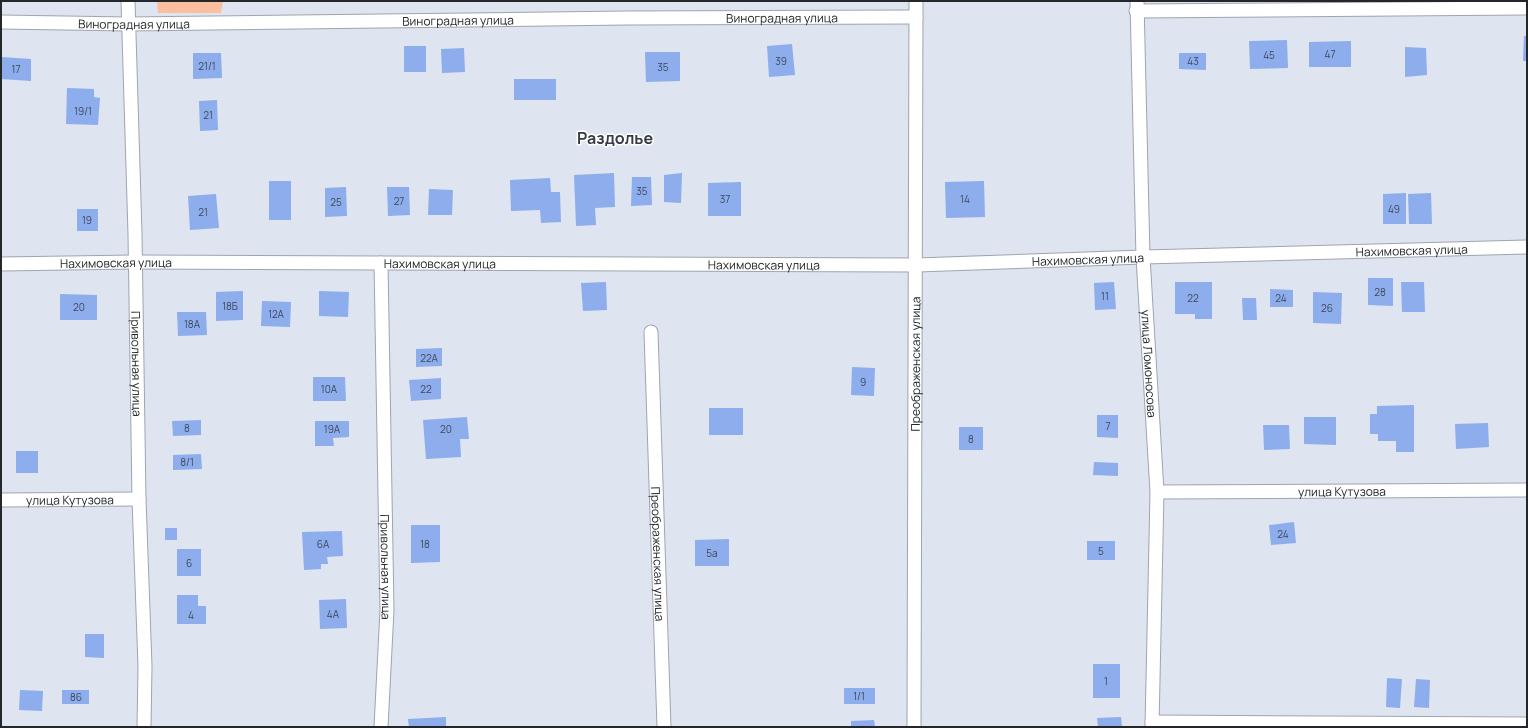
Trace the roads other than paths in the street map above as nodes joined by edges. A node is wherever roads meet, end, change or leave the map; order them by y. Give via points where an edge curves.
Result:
1 (128, 1) edge
2 (916, 1) edge
3 (1136, 6) edge
4 (1527, 8) edge
5 (916, 17) junction
6 (1, 22) edge
7 (128, 24) junction
8 (1527, 247) edge
9 (1143, 257) junction
10 (134, 262) junction
11 (381, 263) junction
12 (1, 264) edge
13 (917, 265) junction
14 (651, 332) dead end
15 (1527, 490) edge
16 (1157, 492) junction
17 (139, 499) junction
18 (1, 500) edge
19 (1152, 724) edge
20 (1527, 724) edge
21 (144, 727) edge
22 (381, 727) edge
23 (664, 727) edge
24 (914, 727) edge

1 - 7 street, Привольная улица
2 - 5 street, Преображенская улица
3 - 4 street
3 - 9 street, улица Ломоносова
5 - 7 street, Виноградная улица
5 - 13 street, Преображенская улица
6 - 7 street, Виноградная улица
7 - 10 street, Привольная улица
8 - 9 street, Нахимовская улица
9 - 13 street, Нахимовская улица
9 - 16 street, улица Ломоносова
10 - 11 street, Нахимовская улица
10 - 12 street, Нахимовская улица
10 - 17 street, Привольная улица
11 - 13 street, Нахимовская улица
11 - 22 street, Привольная улица via 387,610
13 - 24 street, Преображенская улица
14 - 23 street, Преображенская улица
15 - 16 street, улица Кутузова
16 - 19 street, улица Ломоносова
17 - 18 street, улица Кутузова
17 - 21 street, Привольная улица via 145,666
19 - 20 street

